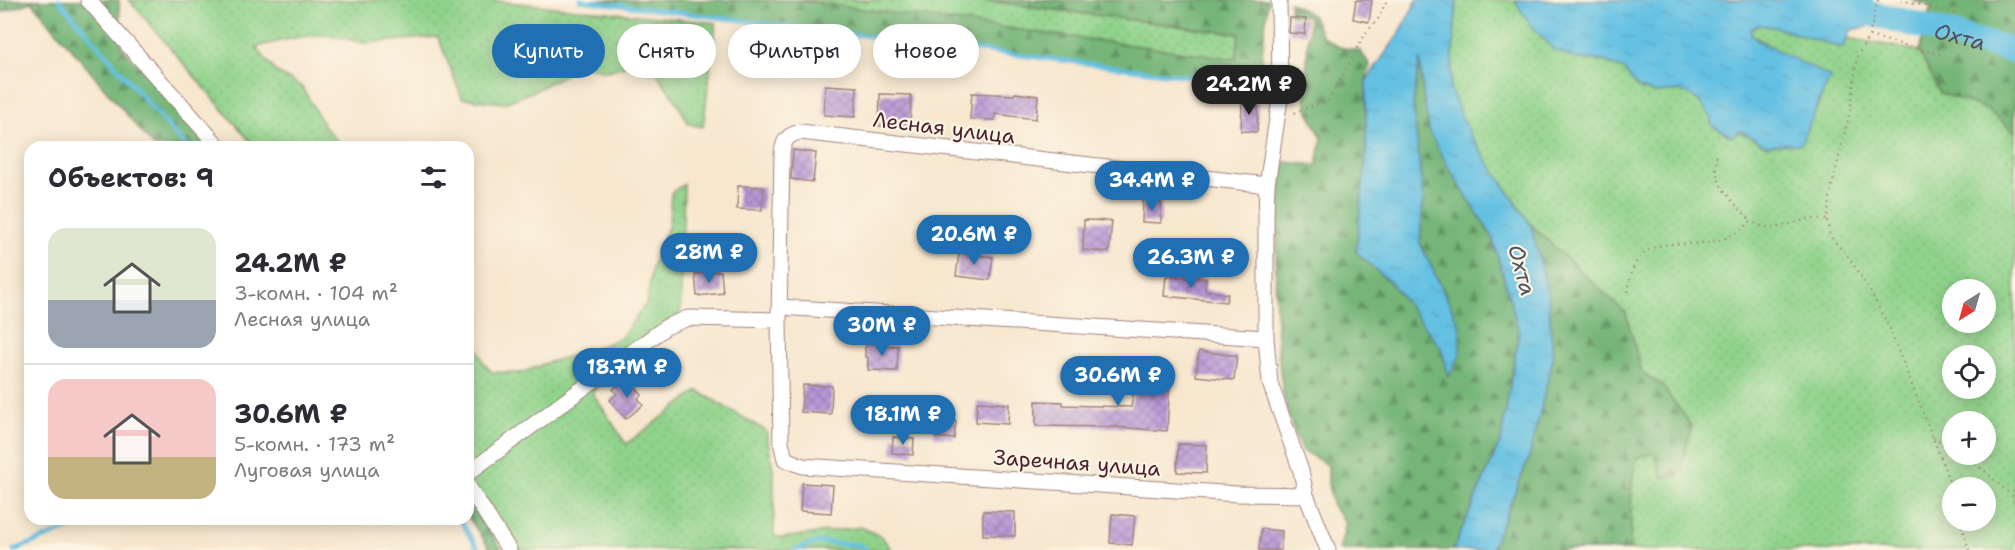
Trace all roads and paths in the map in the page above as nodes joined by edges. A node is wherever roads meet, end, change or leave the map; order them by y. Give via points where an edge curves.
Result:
1 (88, 0) edge
2 (1279, 0) edge
3 (1387, 0) edge
4 (1878, 0) edge
5 (1901, 0) edge
6 (1956, 14) dead end
7 (1869, 36) junction
8 (1944, 55) dead end
9 (1292, 114) dead end
10 (214, 141) edge
11 (1717, 156) dead end
12 (1267, 185) junction
13 (1827, 220) junction
14 (1751, 221) junction
15 (1628, 292) dead end
16 (779, 313) junction
17 (1266, 338) junction
18 (1932, 436) junction
19 (1942, 443) edge
20 (1976, 465) edge
21 (474, 469) edge
22 (1947, 477) edge
23 (1306, 495) junction
24 (474, 496) edge
25 (2015, 499) edge
26 (1963, 531) edge
27 (508, 550) edge
28 (1328, 550) edge
29 (1969, 550) edge

1 - 10 street
2 - 12 street via 1280,99
3 - 9 path via 1329,100
4 - 7 path
5 - 6 path
7 - 8 path
7 - 13 path via 1857,57 1850,112
11 - 14 path via 1718,182
12 - 16 street, Лесная улица via 794,133 783,143 782,154
12 - 17 street
13 - 14 path via 1812,218 1771,228
13 - 18 path via 1830,236 1850,259 1889,327
14 - 15 path via 1741,231 1714,242 1665,244 1647,250 1635,262
16 - 17 street
16 - 21 street via 688,318 666,327
16 - 23 street, Заречная улица via 781,442 785,459 793,463 1238,494
17 - 23 street via 1270,383
18 - 19 path
18 - 22 path
20 - 25 path
23 - 28 street
24 - 27 street
26 - 29 path

